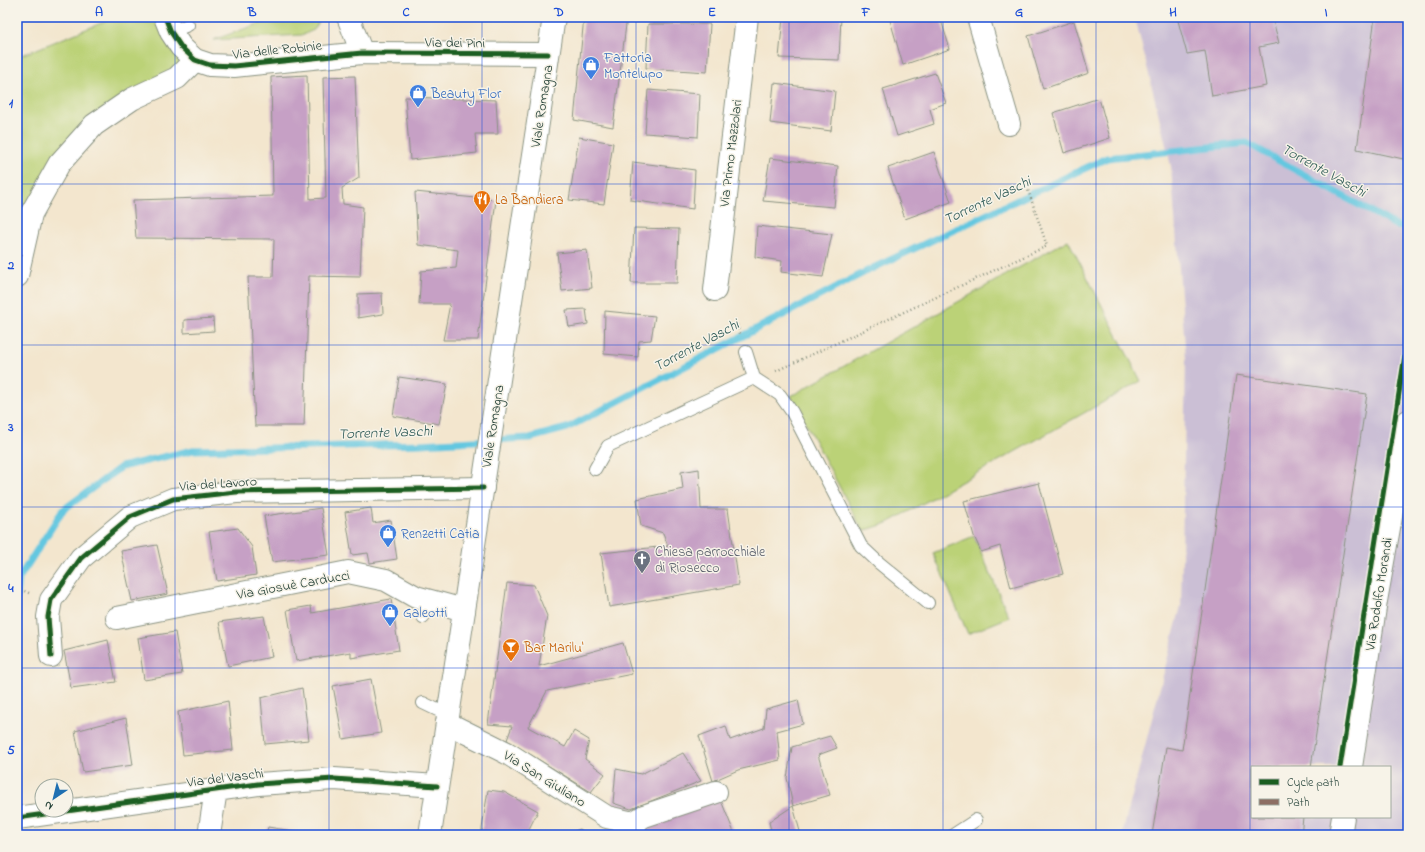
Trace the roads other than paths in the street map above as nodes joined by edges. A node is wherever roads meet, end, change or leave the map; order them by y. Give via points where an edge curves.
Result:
1 (348, 17) edge
2 (554, 17) edge
3 (747, 17) edge
4 (978, 17) edge
5 (175, 25) edge
6 (362, 53) junction
7 (548, 54) junction
8 (195, 60) junction
9 (1008, 124) dead end
10 (17, 276) edge
11 (715, 290) dead end
12 (746, 352) dead end
13 (754, 378) junction
14 (1408, 421) edge
15 (595, 469) dead end
16 (483, 488) junction
17 (1402, 488) edge
18 (928, 603) dead end
19 (464, 610) junction
20 (118, 618) dead end
21 (51, 656) dead end
22 (423, 703) dead end
23 (448, 719) junction
24 (1351, 766) edge
25 (437, 786) junction
26 (216, 790) junction
27 (716, 792) dead end
28 (17, 818) edge
29 (1343, 818) edge
30 (976, 820) dead end
31 (634, 829) edge
32 (209, 835) edge
33 (430, 835) edge
34 (953, 835) edge
35 (1340, 835) edge

1 - 6 street
2 - 7 street, Viale Romagna
3 - 11 street, Via Primo Mazzolari
4 - 9 street
5 - 8 street via 181,48
6 - 7 street, Via dei Pini
6 - 8 street, Via delle Robinie via 234,66 210,65
7 - 16 street, Viale Romagna
8 - 10 street via 177,78 132,99 94,125 59,164 31,214
12 - 13 lane
13 - 15 lane via 608,446
13 - 18 lane via 780,395 792,412 861,546
14 - 17 street, Via Rodolfo Morandi
16 - 19 street, Viale Romagna
16 - 21 street, Via del Lavoro via 236,492 173,499 130,517 81,558 50,600 48,617
17 - 24 street, Via Rodolfo Morandi via 1376,601
19 - 20 street, Via Giosuè Carducci via 429,609 416,597 386,580 348,572
19 - 23 street, Viale Romagna
22 - 23 lane
23 - 25 street, Viale Romagna
23 - 31 street, Via San Giuliano via 507,753 607,817
25 - 26 street, Via del Vaschi via 334,780 258,784
25 - 33 street, Viale Romagna
26 - 28 street, Via del Vaschi
26 - 32 street
27 - 31 street via 644,816
29 - 35 street
30 - 34 lane

